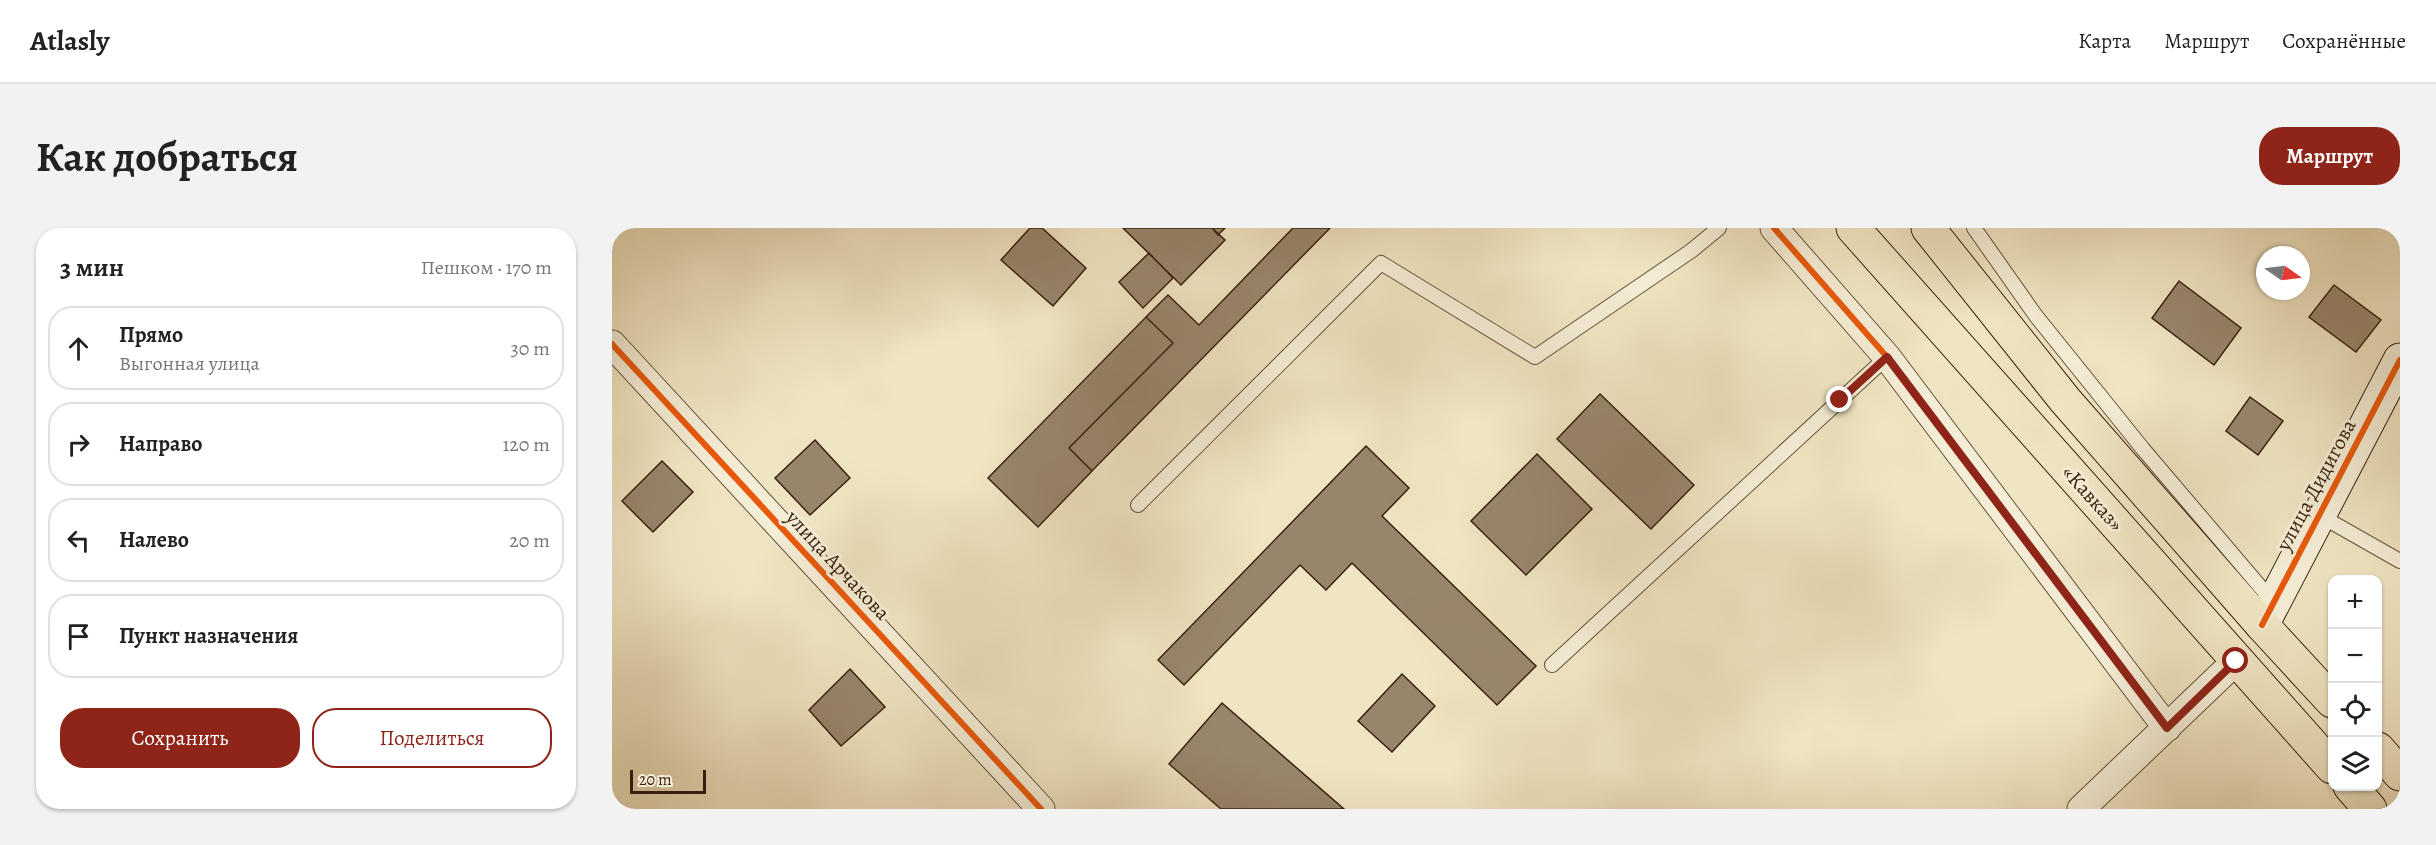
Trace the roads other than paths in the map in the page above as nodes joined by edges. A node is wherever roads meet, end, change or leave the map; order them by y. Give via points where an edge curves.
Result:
1 (1719, 228) edge
2 (1774, 228) edge
3 (1854, 228) edge
4 (1928, 228) edge
5 (1974, 228) edge
6 (612, 344) edge
7 (1887, 357) junction
8 (2400, 360) edge
9 (1138, 505) dead end
10 (2319, 515) junction
11 (2400, 561) edge
12 (2268, 614) junction
13 (2236, 661) junction
14 (1552, 665) dead end
15 (2328, 696) edge
16 (2167, 728) junction
17 (2382, 754) edge
18 (2328, 763) edge
19 (2400, 774) edge
20 (2354, 791) edge
21 (1041, 809) edge
22 (2081, 809) edge
23 (2370, 809) edge

1 - 9 lane via 1535,357 1381,263
2 - 7 street
3 - 13 highway, «Кавказ»
4 - 12 highway, «Кавказ» via 2065,400
5 - 12 lane via 2036,316
6 - 21 street, улица Арчакова
7 - 14 lane
7 - 16 street
8 - 10 street, улица Дидигова
10 - 11 lane
10 - 12 street, улица Дидигова
12 - 15 highway, «Кавказ»
13 - 16 street
13 - 18 highway, «Кавказ»
16 - 22 street
17 - 19 highway
20 - 23 highway

